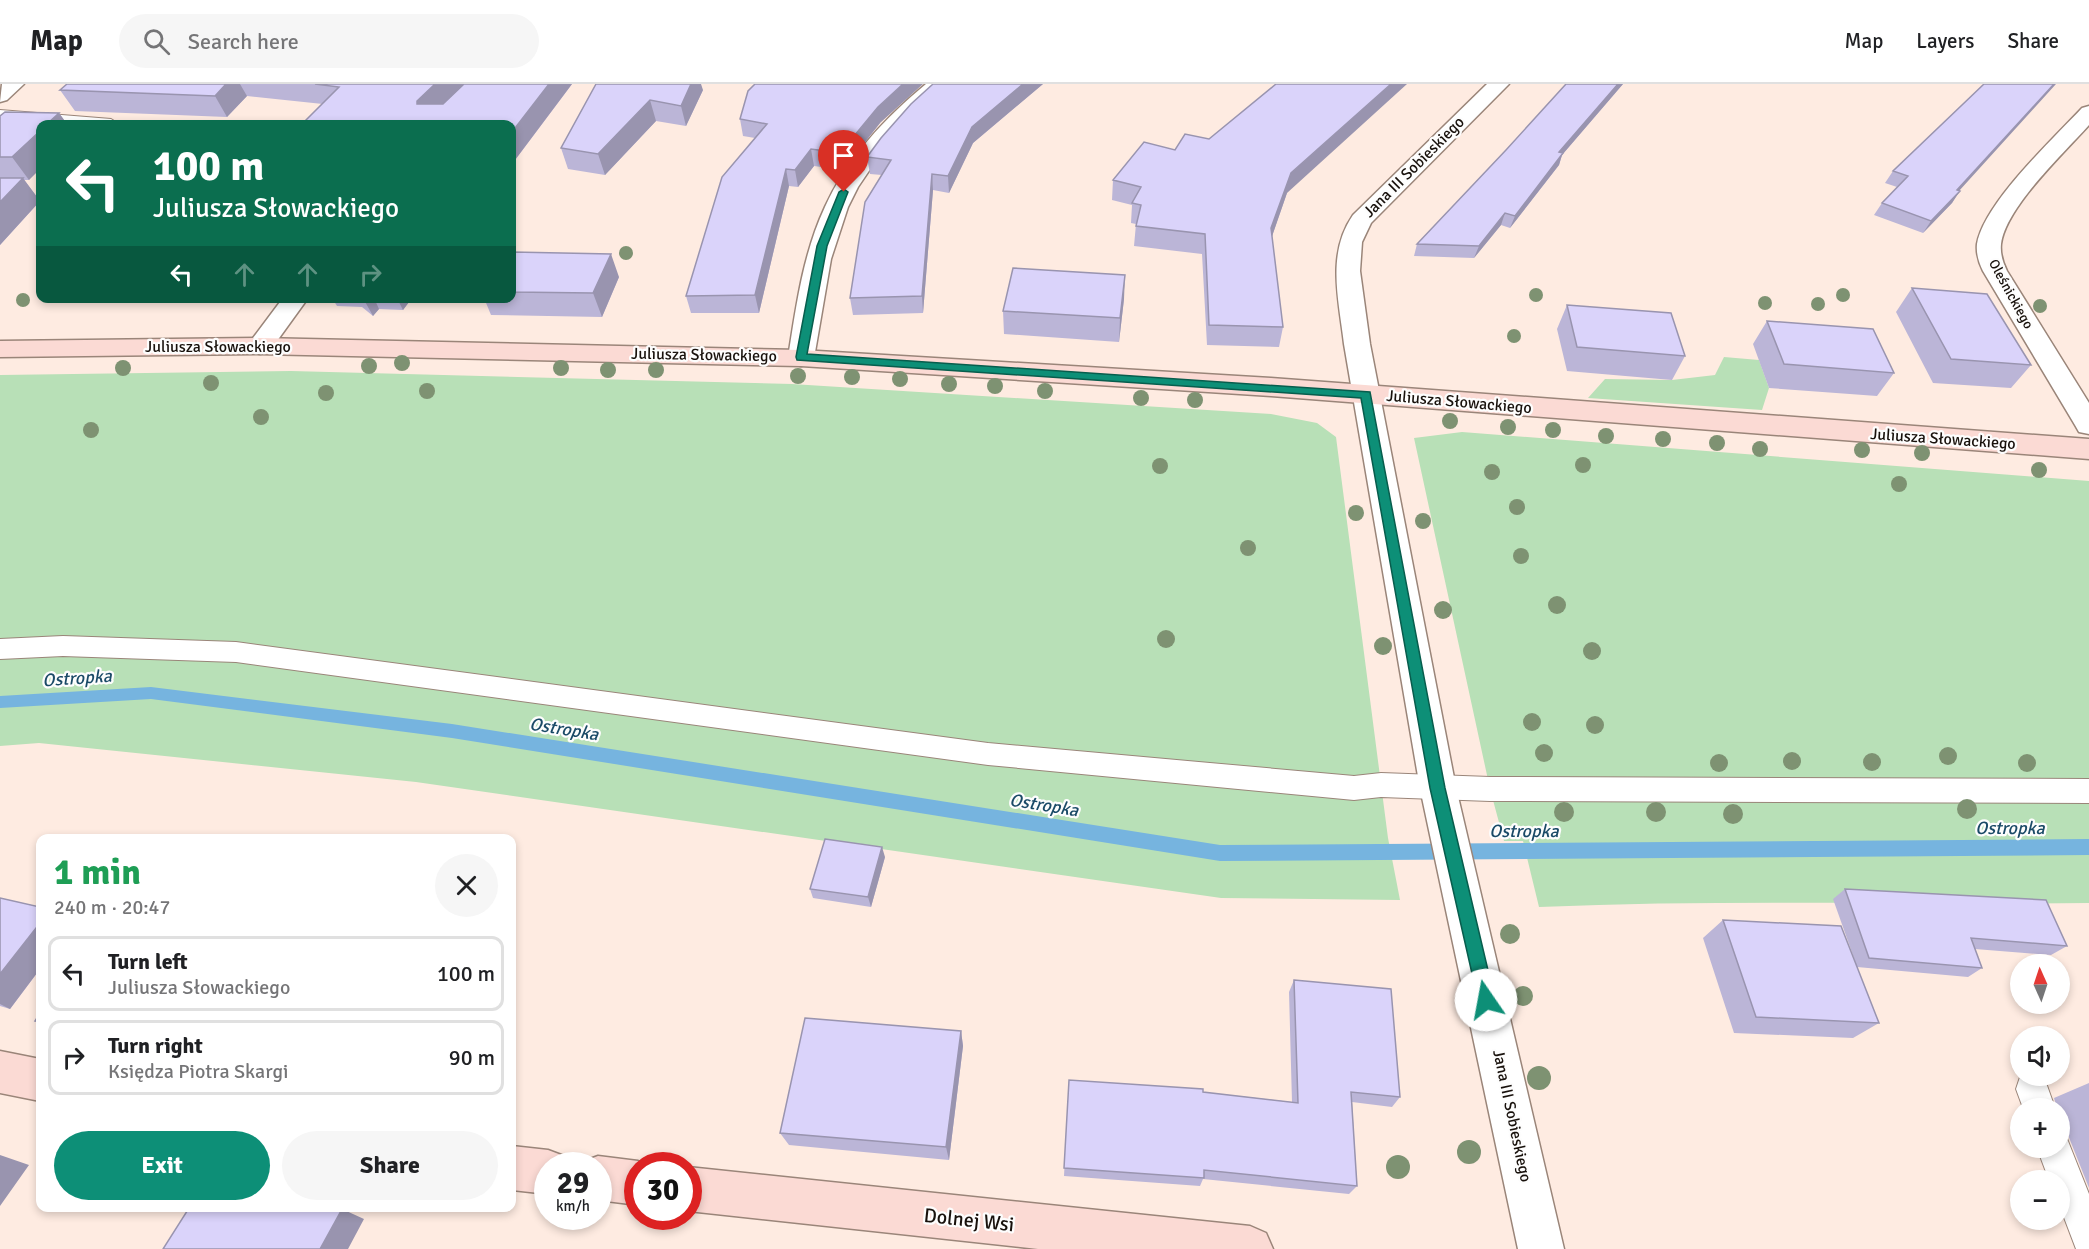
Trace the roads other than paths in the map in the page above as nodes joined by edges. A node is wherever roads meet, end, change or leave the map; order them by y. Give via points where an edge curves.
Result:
1 (14, 84) edge
2 (938, 84) edge
3 (1498, 84) edge
4 (0, 96) edge
5 (2089, 112) edge
6 (0, 115) edge
7 (62, 120) edge
8 (292, 303) edge
9 (260, 346) junction
10 (0, 349) edge
11 (801, 357) junction
12 (1366, 394) junction
13 (2089, 425) edge
14 (2089, 449) edge
15 (0, 650) edge
16 (1438, 788) junction
17 (2089, 791) edge
18 (0, 1072) edge
19 (36, 1079) edge
20 (2058, 1158) edge
21 (516, 1168) edge
22 (534, 1170) edge
23 (702, 1192) edge
24 (1010, 1237) edge
25 (2089, 1239) edge
26 (1250, 1249) edge
27 (1541, 1249) edge

1 - 4 street
2 - 11 street via 873,148 844,192 822,246
3 - 12 street, Jana III Sobieskiego via 1375,204 1350,242 1349,294
5 - 13 street, Oleśnickiego via 2009,204 1989,241 1995,271
6 - 7 lane
8 - 9 street
9 - 10 main road, Juliusza Słowackiego
9 - 11 main road, Juliusza Słowackiego
11 - 12 main road, Juliusza Słowackiego
12 - 14 main road, Juliusza Słowackiego
12 - 16 street, Jana III Sobieskiego
15 - 16 lane via 63,646 236,652 988,754 1354,788
16 - 17 lane
16 - 27 street, Jana III Sobieskiego
18 - 19 main road
20 - 25 lane
21 - 22 main road
23 - 24 main road, Dolnej Wsi
24 - 26 main road, Dolnej Wsi

